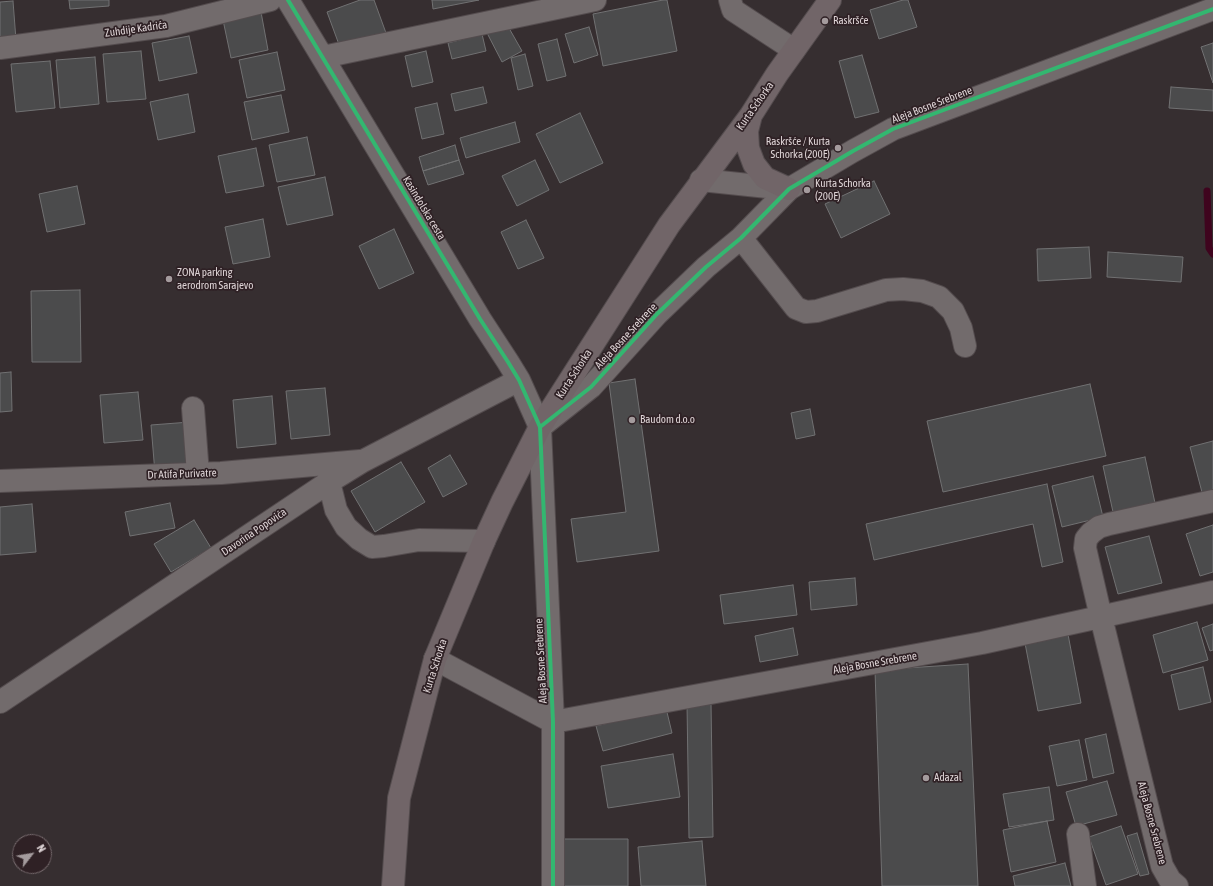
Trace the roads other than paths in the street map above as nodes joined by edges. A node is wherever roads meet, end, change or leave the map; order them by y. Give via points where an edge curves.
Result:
1 (270, 0) edge
2 (288, 0) edge
3 (595, 0) edge
4 (730, 0) edge
5 (830, 0) edge
6 (1213, 9) edge
7 (0, 48) edge
8 (794, 50) junction
9 (323, 56) junction
10 (750, 114) junction
11 (701, 180) junction
12 (789, 189) junction
13 (741, 238) junction
14 (965, 346) dead end
15 (519, 380) junction
16 (193, 408) dead end
17 (540, 427) junction
18 (363, 461) junction
19 (198, 474) junction
20 (0, 480) edge
21 (329, 482) junction
22 (1213, 501) edge
23 (484, 541) junction
24 (1213, 592) edge
25 (1101, 617) junction
26 (435, 659) junction
27 (0, 702) edge
28 (553, 722) junction
29 (1078, 834) dead end
30 (393, 886) edge
31 (553, 886) edge
32 (1085, 886) edge
33 (1177, 886) edge

1 - 7 street, Zuhdije Kadrića via 166,26
2 - 9 street, Kasindolska cesta
3 - 9 street
4 - 8 street via 733,10
5 - 8 main road, Kurta Schorka
6 - 12 street, Aleja Bosne Srebrene via 893,129
8 - 10 main road, Kurta Schorka
9 - 15 street, Kasindolska cesta
10 - 11 main road, Kurta Schorka
10 - 12 main road via 748,148 754,164 765,178
11 - 12 street
11 - 17 main road, Kurta Schorka via 669,225
12 - 13 street, Aleja Bosne Srebrene
13 - 14 street via 796,308 806,312 817,311 886,290 922,291 939,297 953,311 961,328
13 - 17 street, Aleja Bosne Srebrene via 657,314 591,387
15 - 17 street, Kasindolska cesta
15 - 18 street, Davorina Popovića
16 - 19 street
17 - 23 main road, Kurta Schorka
17 - 28 street, Aleja Bosne Srebrene
18 - 19 street, Dr Atifa Purivatre
18 - 21 street, Davorina Popovića
19 - 20 street, Dr Atifa Purivatre
21 - 23 street via 336,510 346,527 372,547 419,540
21 - 27 street, Davorina Popovića
22 - 25 street via 1109,524 1091,533 1086,539 1086,548
23 - 26 main road, Kurta Schorka
24 - 25 street, Aleja Bosne Srebrene
25 - 28 street, Aleja Bosne Srebrene via 975,645
25 - 33 street, Aleja Bosne Srebrene via 1162,866
26 - 28 street, Aleja Bosne Srebrene
26 - 30 main road, Kurta Schorka via 399,798
28 - 31 street, Aleja Bosne Srebrene
29 - 32 street

